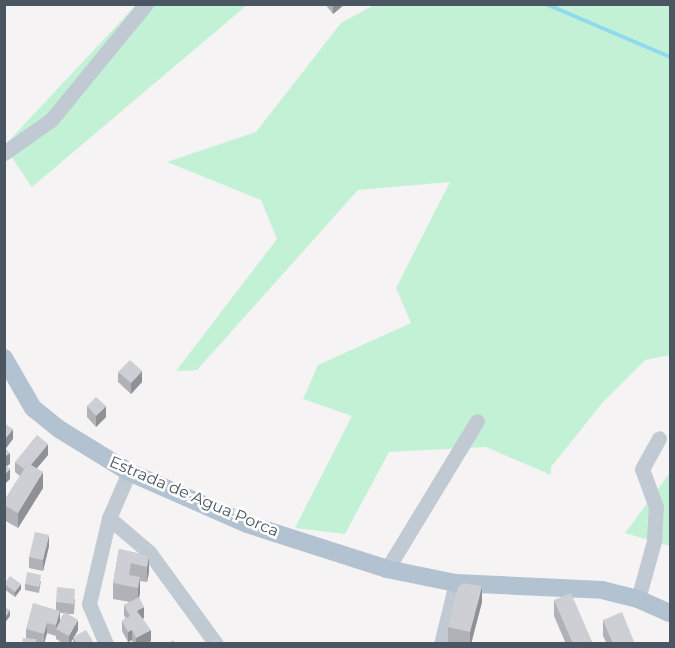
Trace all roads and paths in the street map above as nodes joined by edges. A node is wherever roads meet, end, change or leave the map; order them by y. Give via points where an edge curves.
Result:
1 (146, 4) edge
2 (4, 153) edge
3 (4, 357) edge
4 (477, 422) dead end
5 (659, 438) dead end
6 (129, 472) junction
7 (109, 518) junction
8 (387, 569) junction
9 (456, 583) junction
10 (638, 599) junction
11 (670, 613) edge
12 (106, 644) edge
13 (216, 644) edge
14 (441, 644) edge

1 - 2 street via 51,120
3 - 6 main road, Estrada de Agua Porca via 33,408 74,440
4 - 8 street
5 - 10 street via 642,469 656,507 654,541
6 - 7 street
6 - 8 main road, Estrada de Agua Porca via 247,524
7 - 12 street via 89,604
7 - 13 street via 161,567
8 - 9 main road, Estrada de Agua Porca
9 - 10 main road, Estrada de Agua Porca via 602,590
9 - 14 street
10 - 11 main road, Estrada de Agua Porca

